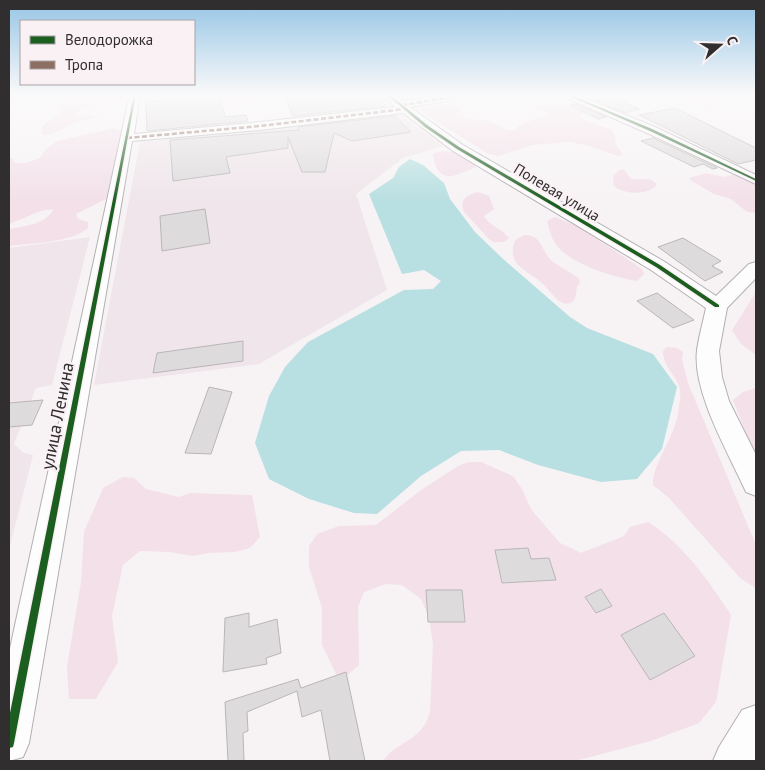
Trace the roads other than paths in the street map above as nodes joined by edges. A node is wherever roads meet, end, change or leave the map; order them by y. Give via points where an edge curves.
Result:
1 (128, 130) edge
2 (216, 130) edge
3 (432, 130) edge
4 (651, 130) edge
5 (127, 138) junction
6 (756, 180) edge
7 (756, 268) edge
8 (717, 306) junction
9 (756, 483) edge
10 (756, 724) edge
11 (9, 743) edge
12 (733, 761) edge

1 - 5 street, улица Ленина
2 - 5 street
3 - 8 street, Полевая улица via 658,266
4 - 6 street
5 - 11 street, улица Ленина
7 - 8 street
8 - 9 street via 708,351 710,377 717,401
10 - 12 street

